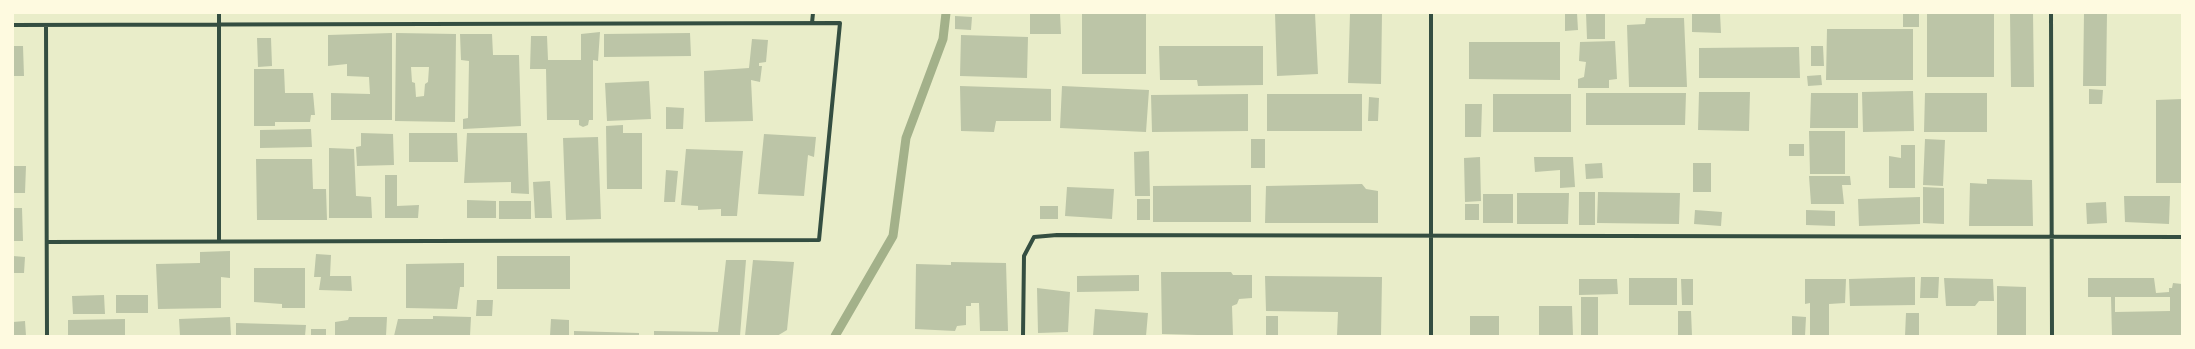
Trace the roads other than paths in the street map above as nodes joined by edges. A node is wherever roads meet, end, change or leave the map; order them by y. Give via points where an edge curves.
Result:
1 (219, 13) edge
2 (813, 13) edge
3 (1431, 13) edge
4 (2050, 13) edge
5 (812, 23) junction
6 (13, 25) edge
7 (46, 25) junction
8 (219, 25) junction
9 (1432, 235) junction
10 (2052, 237) junction
11 (2182, 237) edge
12 (220, 241) junction
13 (47, 242) junction
14 (47, 336) edge
15 (1023, 336) edge
16 (1432, 336) edge
17 (2052, 336) edge

1 - 8 street
2 - 5 street
3 - 9 street
4 - 10 street
5 - 8 street
5 - 12 street via 840,23 819,240
6 - 7 street
7 - 8 street
7 - 13 street
8 - 12 street
9 - 10 street
9 - 15 street via 1034,237 1024,256
9 - 16 street
10 - 11 street
10 - 17 street
12 - 13 street
13 - 14 street

